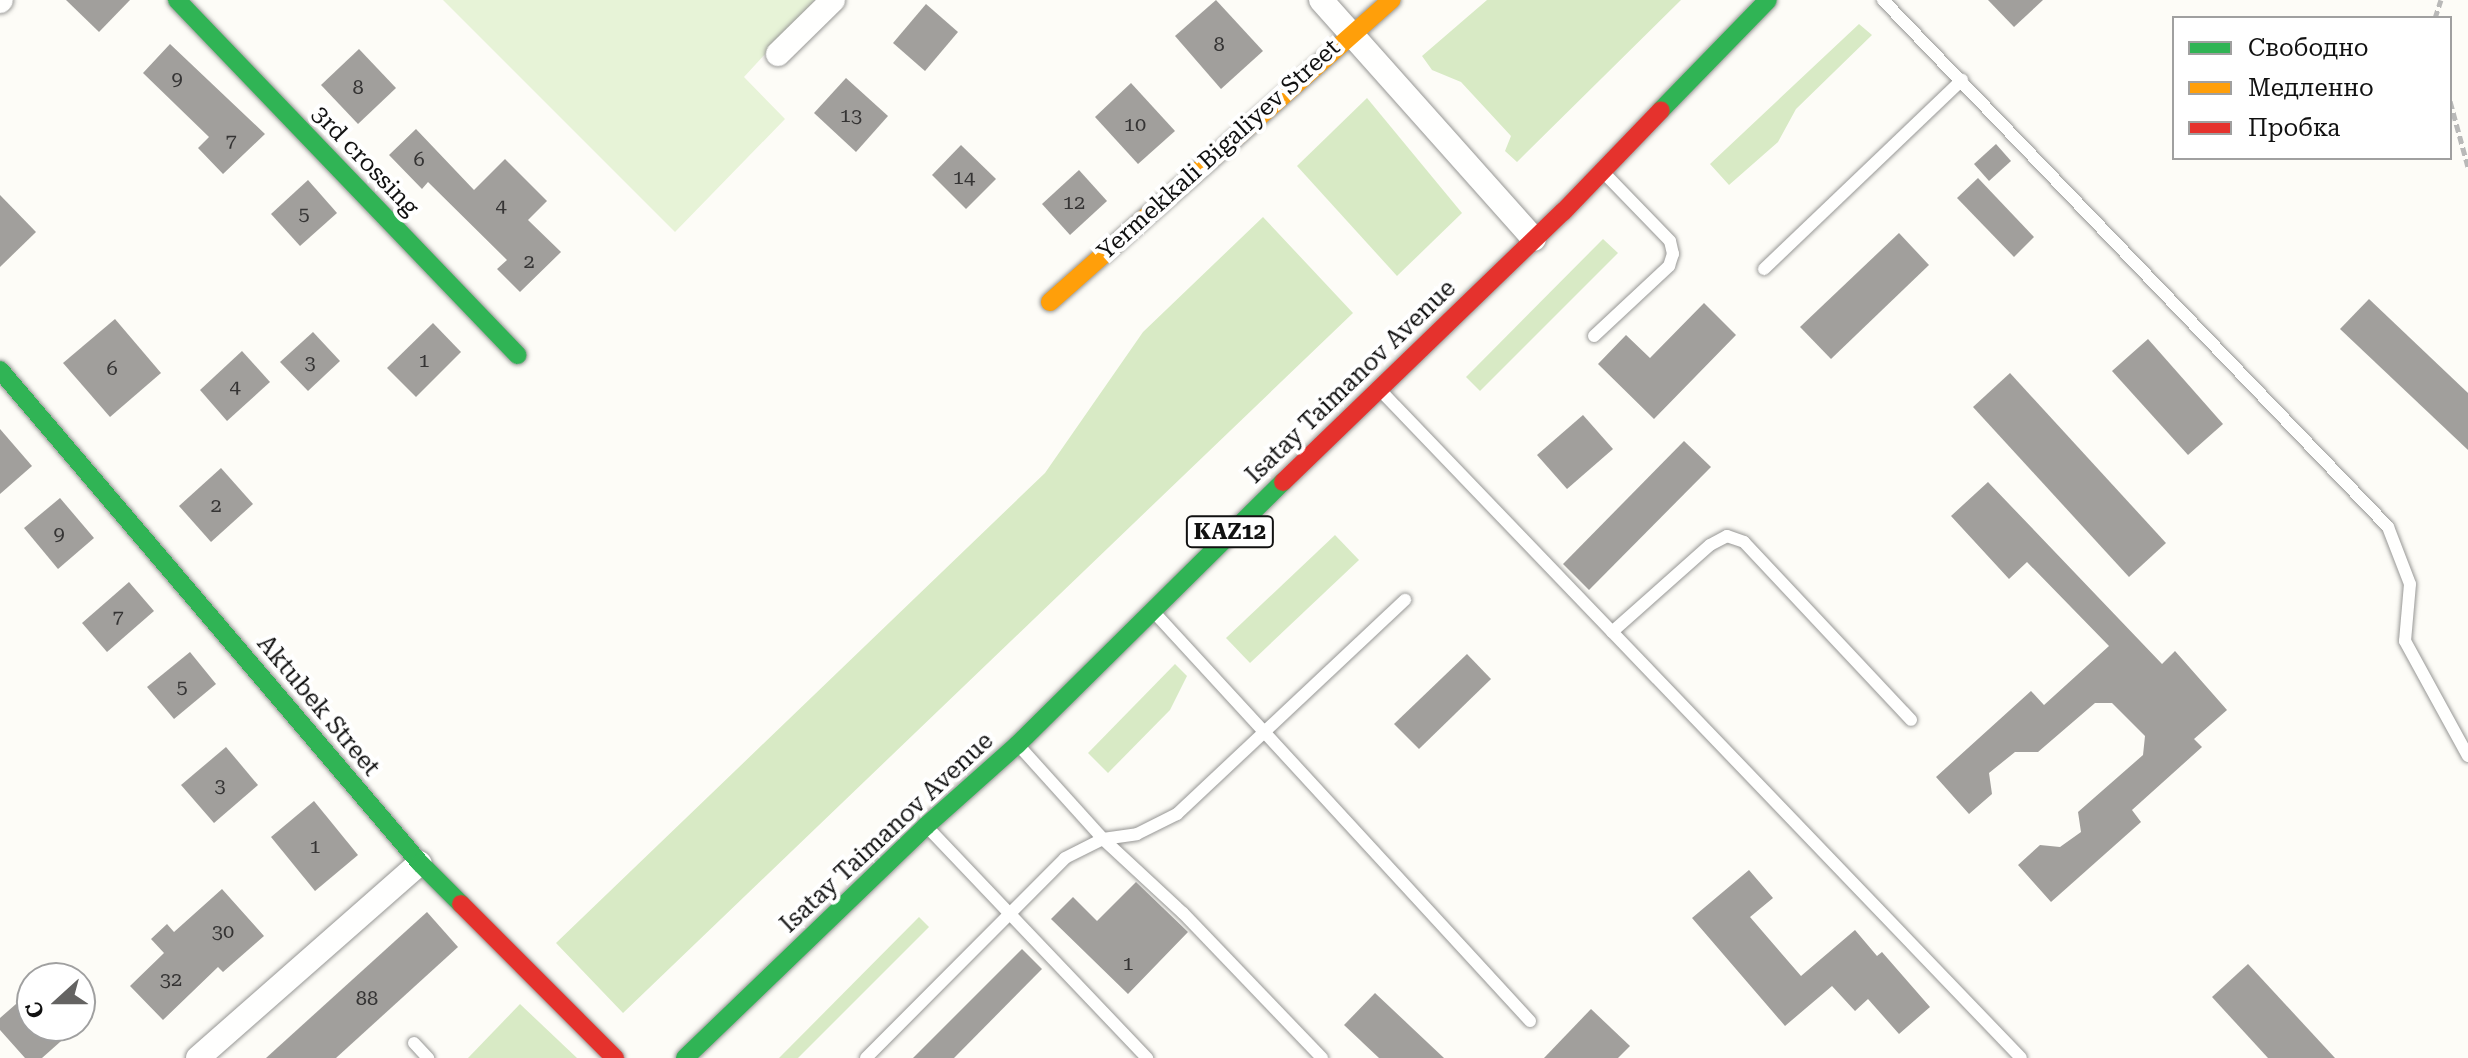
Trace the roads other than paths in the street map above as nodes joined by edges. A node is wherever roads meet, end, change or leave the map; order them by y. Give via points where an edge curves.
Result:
1 (177, 0) edge
2 (833, 0) edge
3 (1321, 0) edge
4 (1391, 0) edge
5 (1768, 0) edge
6 (1883, 0) edge
7 (1350, 32) junction
8 (778, 54) dead end
9 (1962, 80) junction
10 (1602, 171) junction
11 (1534, 239) junction
12 (1764, 269) dead end
13 (1050, 302) dead end
14 (1594, 336) dead end
15 (518, 355) dead end
16 (0, 370) edge
17 (1379, 389) junction
18 (1405, 600) dead end
19 (1151, 609) junction
20 (1612, 632) junction
21 (1911, 720) dead end
22 (1264, 731) junction
23 (1017, 745) junction
24 (2468, 756) edge
25 (926, 826) junction
26 (1103, 839) junction
27 (420, 863) junction
28 (1009, 914) junction
29 (1530, 1021) dead end
30 (414, 1043) dead end
31 (198, 1058) edge
32 (428, 1058) edge
33 (615, 1058) edge
34 (685, 1058) edge
35 (866, 1058) edge
36 (1147, 1058) edge
37 (1322, 1058) edge
38 (2021, 1058) edge

1 - 15 street, 3rd crossing
2 - 8 street
3 - 7 street
4 - 7 street, Yermekkali Bigaliyev Street
5 - 10 street, Isatay Taimanov Avenue / KAZ12
6 - 9 lane
7 - 11 street
7 - 13 street, Yermekkali Bigaliyev Street
9 - 12 lane
9 - 24 lane via 2388,527 2410,584 2405,641
10 - 11 street, Isatay Taimanov Avenue / KAZ12
10 - 14 lane via 1670,241 1673,254 1669,266
11 - 17 street, Isatay Taimanov Avenue / KAZ12
16 - 27 street, Aktubek Street
17 - 19 street, Isatay Taimanov Avenue / KAZ12
17 - 20 lane
18 - 22 lane
19 - 22 lane
19 - 23 street, Isatay Taimanov Avenue / KAZ12
20 - 21 lane via 1727,536 1744,542
20 - 38 lane
22 - 26 lane via 1177,814 1137,834
22 - 29 lane
23 - 25 street, Isatay Taimanov Avenue / KAZ12
23 - 26 lane
25 - 28 lane
25 - 34 street, Isatay Taimanov Avenue / KAZ12
26 - 28 lane via 1065,858
26 - 37 lane via 1183,913
27 - 31 street
27 - 33 street, Aktubek Street
28 - 35 lane
28 - 36 lane
30 - 32 lane

